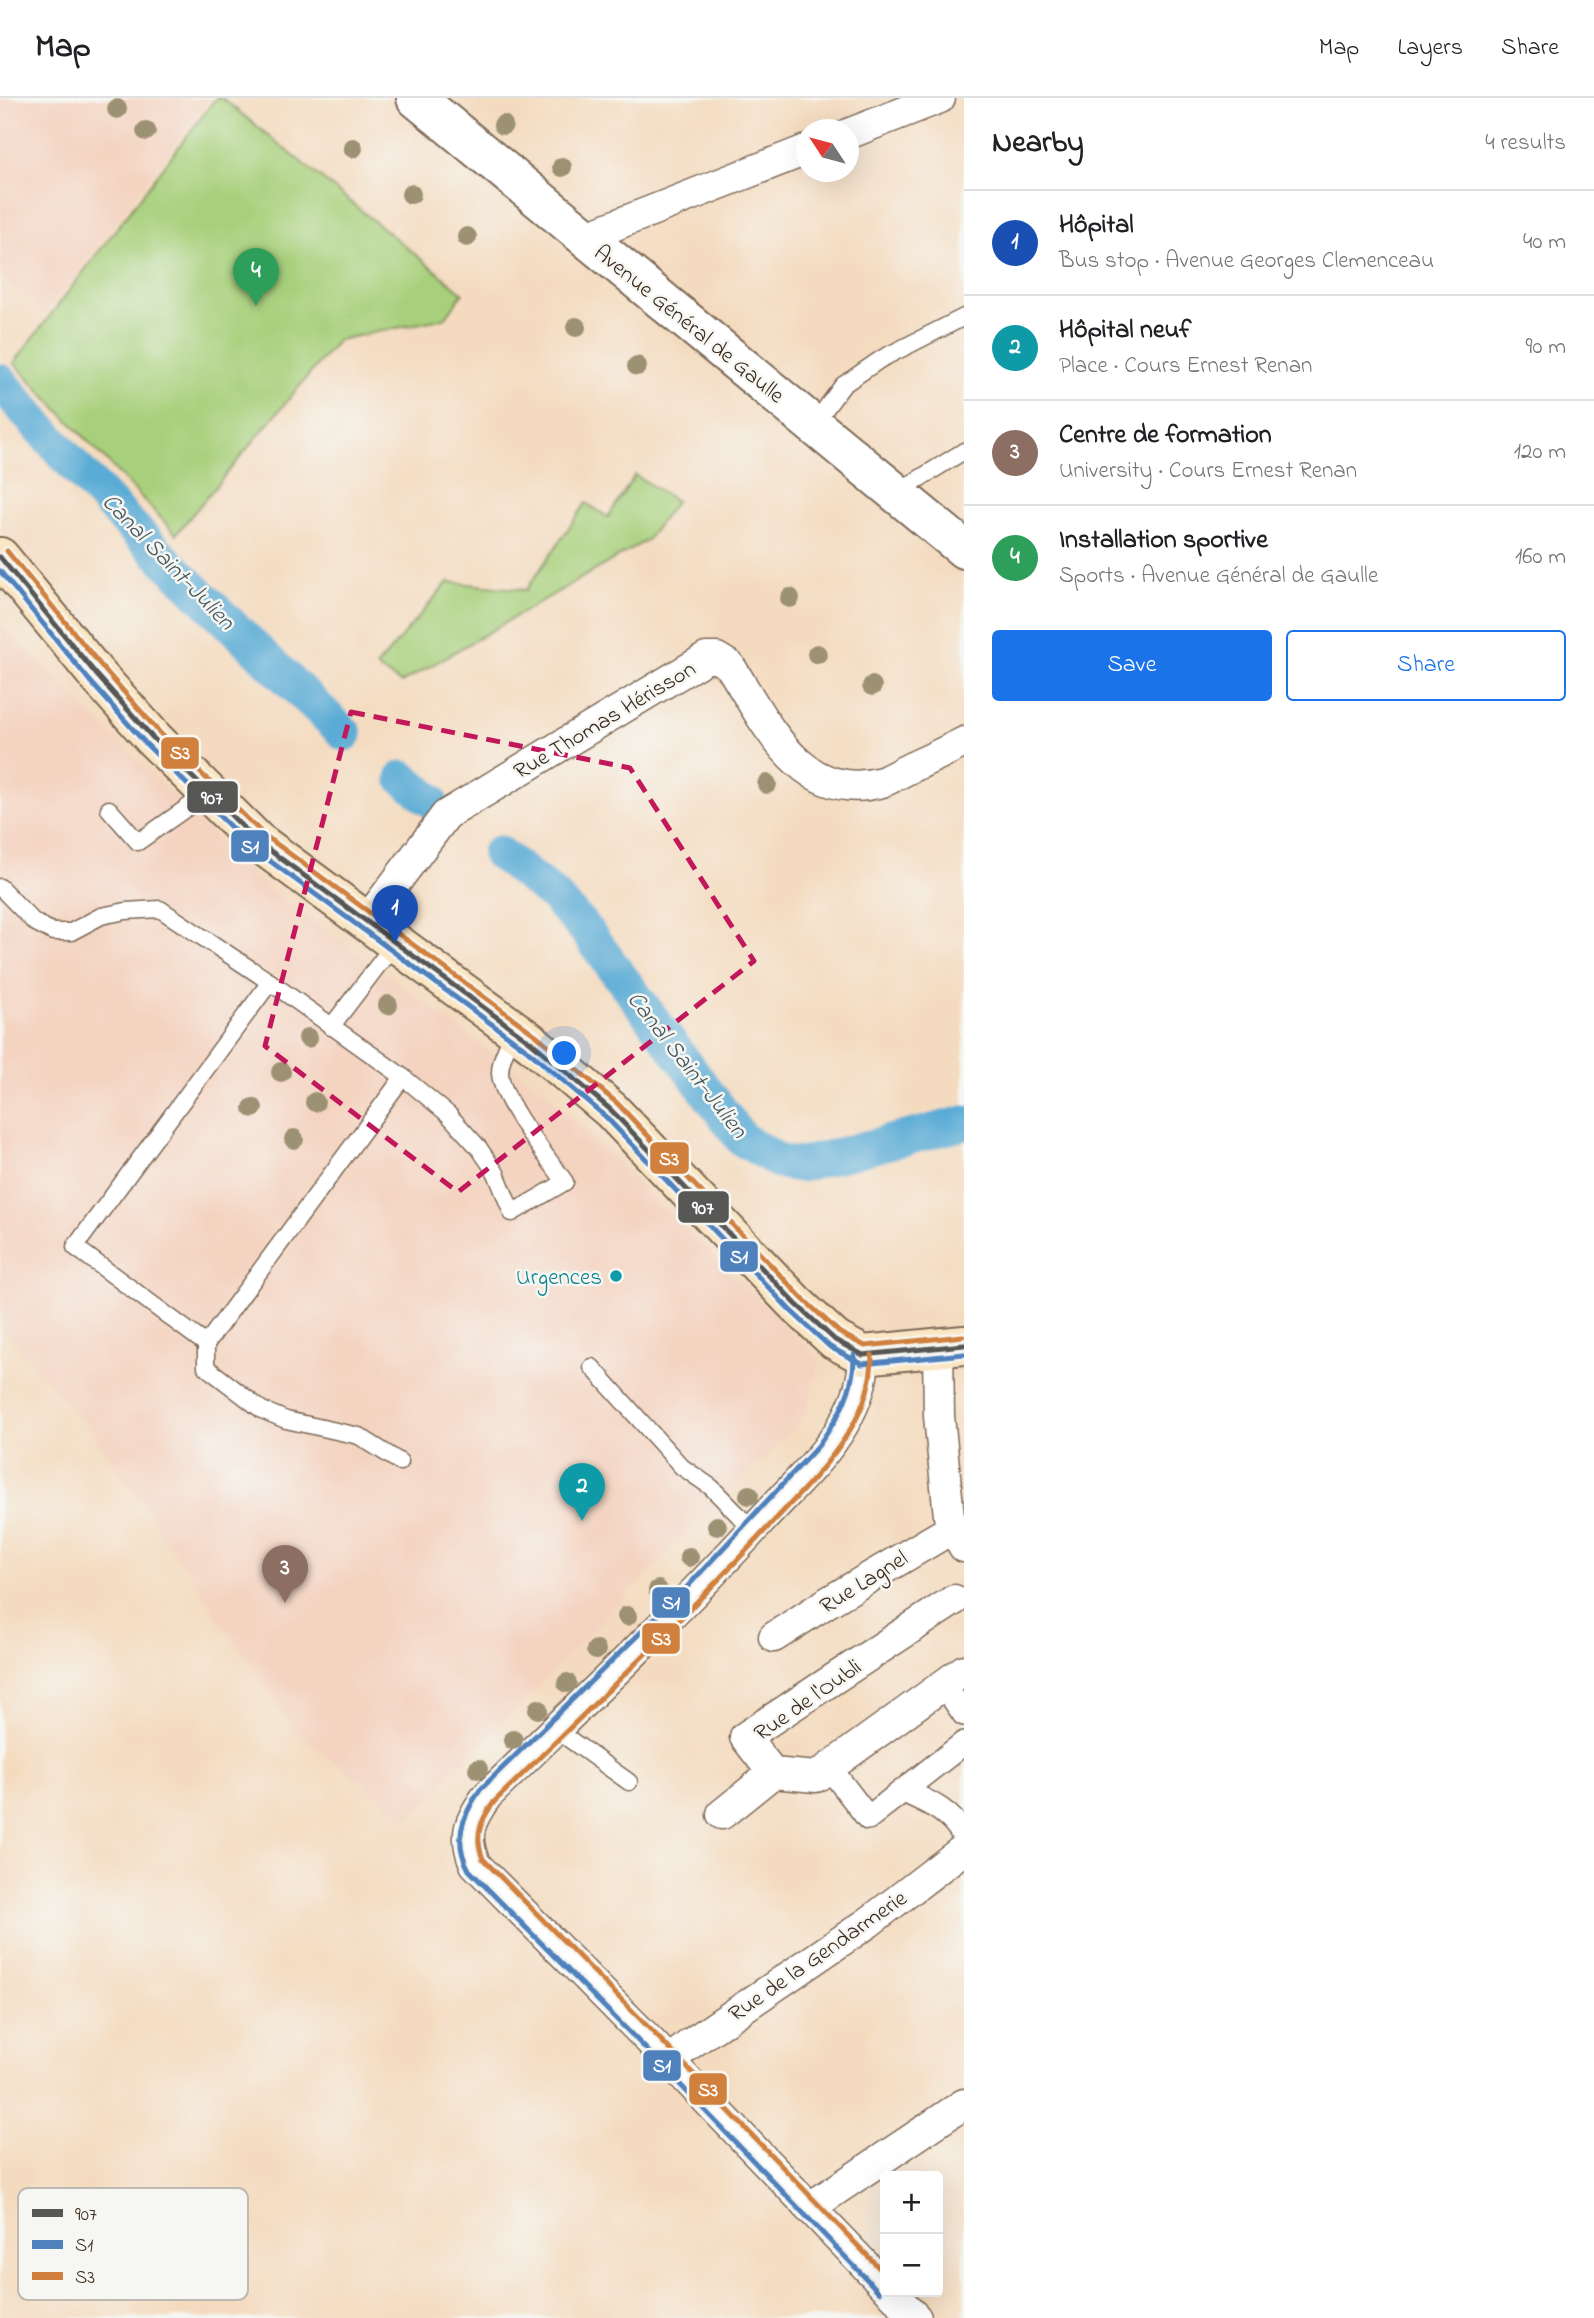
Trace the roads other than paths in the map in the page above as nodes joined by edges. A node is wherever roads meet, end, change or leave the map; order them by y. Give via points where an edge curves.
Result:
1 (416, 98) edge
2 (940, 98) edge
3 (859, 130) edge
4 (796, 154) edge
5 (584, 237) junction
6 (964, 317) edge
7 (814, 424) junction
8 (964, 451) edge
9 (896, 493) junction
10 (964, 549) edge
11 (3, 566) edge
12 (964, 743) edge
13 (208, 793) junction
14 (109, 809) dead end
15 (0, 887) edge
16 (381, 933) junction
17 (270, 982) junction
18 (331, 1027) junction
19 (515, 1031) junction
20 (402, 1077) junction
21 (206, 1344) junction
22 (951, 1346) edge
23 (863, 1355) junction
24 (592, 1367) dead end
25 (400, 1462) dead end
26 (752, 1530) junction
27 (958, 1537) edge
28 (954, 1600) dead end
29 (774, 1637) dead end
30 (954, 1677) edge
31 (964, 1714) edge
32 (555, 1729) junction
33 (964, 1743) edge
34 (829, 1767) junction
35 (773, 1773) junction
36 (629, 1782) dead end
37 (904, 1791) junction
38 (722, 1814) dead end
39 (964, 1836) edge
40 (964, 1849) edge
41 (669, 2061) junction
42 (964, 2104) edge
43 (809, 2208) junction
44 (880, 2281) edge
45 (896, 2297) edge
46 (916, 2318) edge

1 - 5 street, Avenue Général de Gaulle
2 - 3 street
4 - 5 street
5 - 7 street, Avenue Général de Gaulle
6 - 7 lane via 881,359 843,385
7 - 9 street, Avenue Général de Gaulle
8 - 9 lane
9 - 10 street, Avenue Général de Gaulle
11 - 13 main road via 154,739
12 - 16 street, Rue Thomas Hérisson via 882,782 828,782 785,753 730,666 706,658 446,815
13 - 14 lane via 138,842
13 - 16 main road via 257,841
15 - 17 lane via 34,922 52,932 71,932 101,916 160,909
16 - 18 lane
16 - 19 main road
17 - 18 lane
17 - 21 lane via 75,1247
18 - 20 lane
19 - 20 lane via 500,1070 504,1091 565,1182 513,1213 479,1148 448,1114
19 - 23 main road via 611,1111 796,1304 847,1348
20 - 21 lane
21 - 25 lane via 206,1367 262,1410 359,1436
22 - 23 main road
22 - 27 street via 939,1392 943,1472
23 - 26 street via 858,1395 843,1426
24 - 26 lane via 682,1467 711,1487
26 - 32 street
27 - 29 street, Rue Lagnel via 828,1602
28 - 35 street, Rue de l'Oubli via 745,1737
30 - 31 street
30 - 34 street
32 - 36 lane
32 - 41 street via 486,1796 474,1813 468,1847 475,1864
33 - 37 street
34 - 35 street via 816,1777
34 - 37 street via 868,1818
35 - 38 street, Rue de l'Oubli
37 - 39 street via 936,1805 957,1822
40 - 41 street, Rue de la Gendarmerie via 869,1922
41 - 43 street
42 - 43 street
43 - 44 street
45 - 46 street

